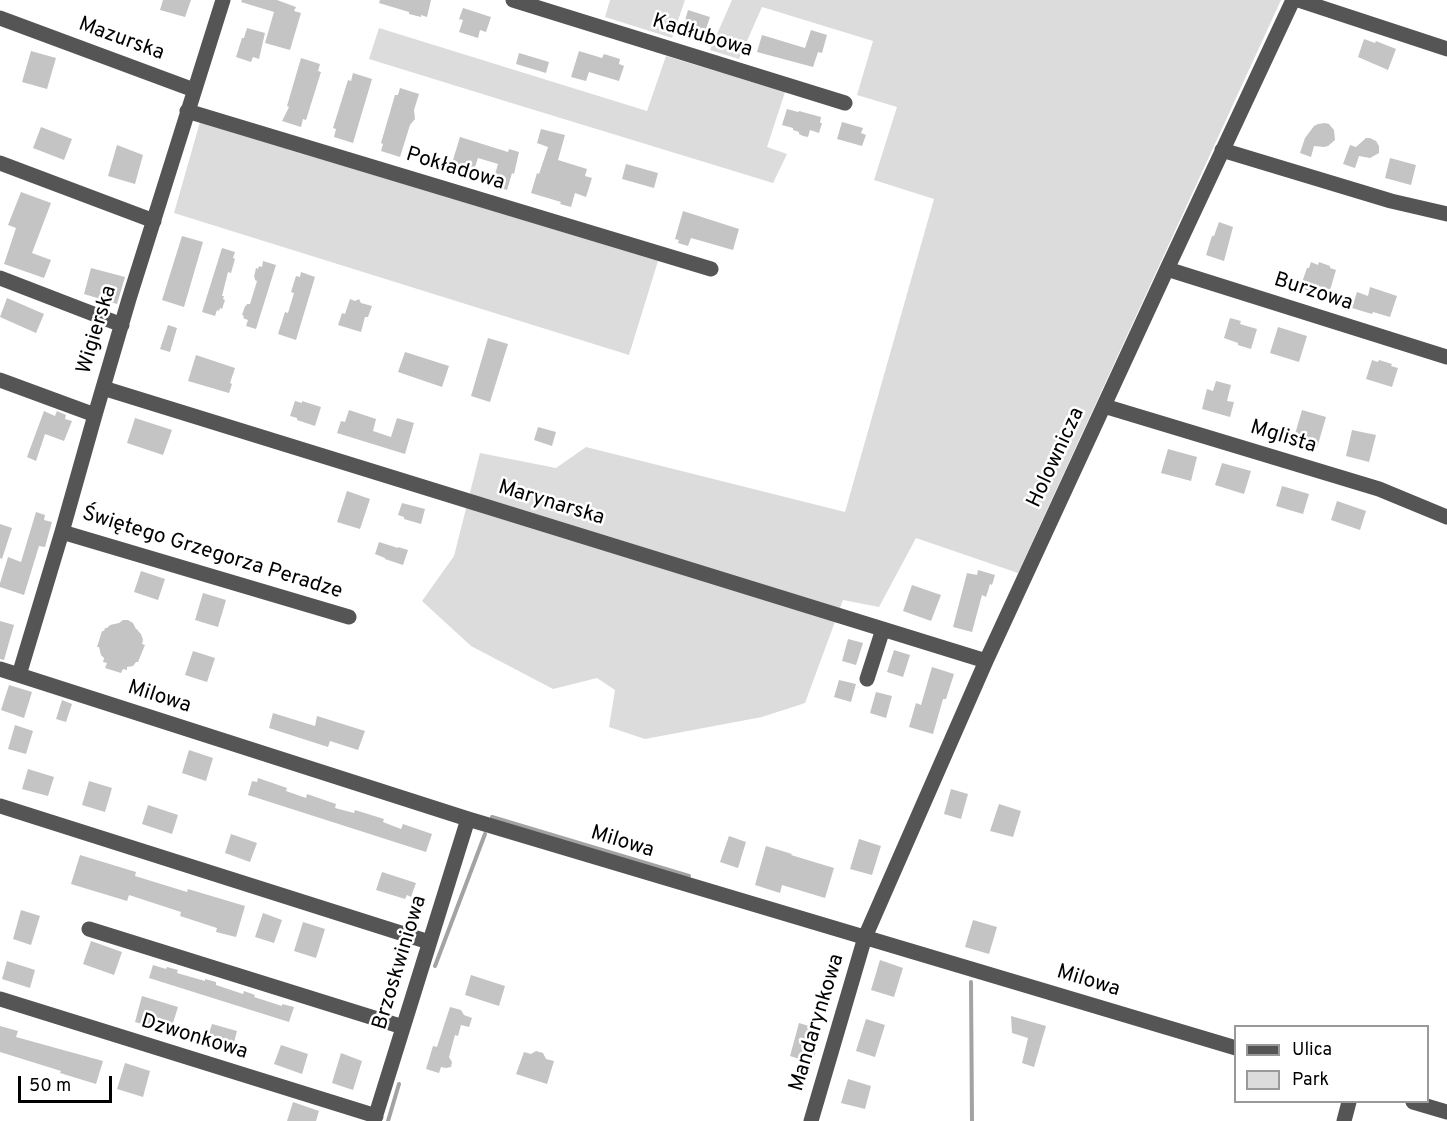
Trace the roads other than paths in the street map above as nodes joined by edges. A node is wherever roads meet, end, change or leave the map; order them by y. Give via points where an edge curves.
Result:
1 (223, 0) edge
2 (513, 0) edge
3 (1293, 0) edge
4 (1298, 0) edge
5 (0, 18) edge
6 (1447, 49) edge
7 (194, 90) junction
8 (845, 103) dead end
9 (187, 111) junction
10 (1222, 150) junction
11 (0, 163) edge
12 (1447, 214) edge
13 (154, 220) junction
14 (711, 269) dead end
15 (1167, 269) junction
16 (0, 279) edge
17 (122, 325) junction
18 (1447, 357) edge
19 (0, 380) edge
20 (103, 388) junction
21 (1104, 406) junction
22 (95, 415) junction
23 (1447, 517) edge
24 (62, 532) junction
25 (349, 617) dead end
26 (883, 629) junction
27 (986, 661) junction
28 (0, 669) edge
29 (19, 675) junction
30 (867, 679) dead end
31 (0, 806) edge
32 (468, 819) junction
33 (89, 929) dead end
34 (866, 937) junction
35 (429, 942) junction
36 (0, 999) edge
37 (403, 1027) junction
38 (1234, 1047) edge
39 (1348, 1103) edge
40 (1419, 1103) edge
41 (1447, 1112) edge
42 (375, 1119) edge
43 (811, 1121) edge
44 (1344, 1121) edge

1 - 7 street, Wigierska
2 - 8 street, Kadłubowa
3 - 10 street, Holownicza
4 - 6 street
5 - 7 street, Mazurska
7 - 9 street, Wigierska
9 - 13 street, Wigierska
9 - 14 street, Pokładowa
10 - 12 street
10 - 15 street, Holownicza
11 - 13 street
13 - 17 street, Wigierska
15 - 18 street, Burzowa
15 - 21 street, Holownicza
16 - 17 street
17 - 20 street, Wigierska
19 - 22 street
20 - 22 street, Wigierska
20 - 26 street, Marynarska
21 - 23 street, Mglista via 1379,489
21 - 27 street, Holownicza
22 - 24 street, Wigierska
24 - 25 street, Świętego Grzegorza Peradze
24 - 29 street, Wigierska
26 - 27 street, Marynarska
26 - 30 street
27 - 34 street, Holownicza
28 - 29 street, Milowa
29 - 32 street, Milowa
31 - 35 street
32 - 34 street, Milowa
32 - 35 street, Brzoskwiniowa
33 - 37 street
34 - 38 street, Milowa
34 - 43 street, Mandarynkowa
35 - 37 street, Brzoskwiniowa
36 - 42 street, Dzwonkowa
37 - 42 street, Brzoskwiniowa
39 - 44 street
40 - 41 street

